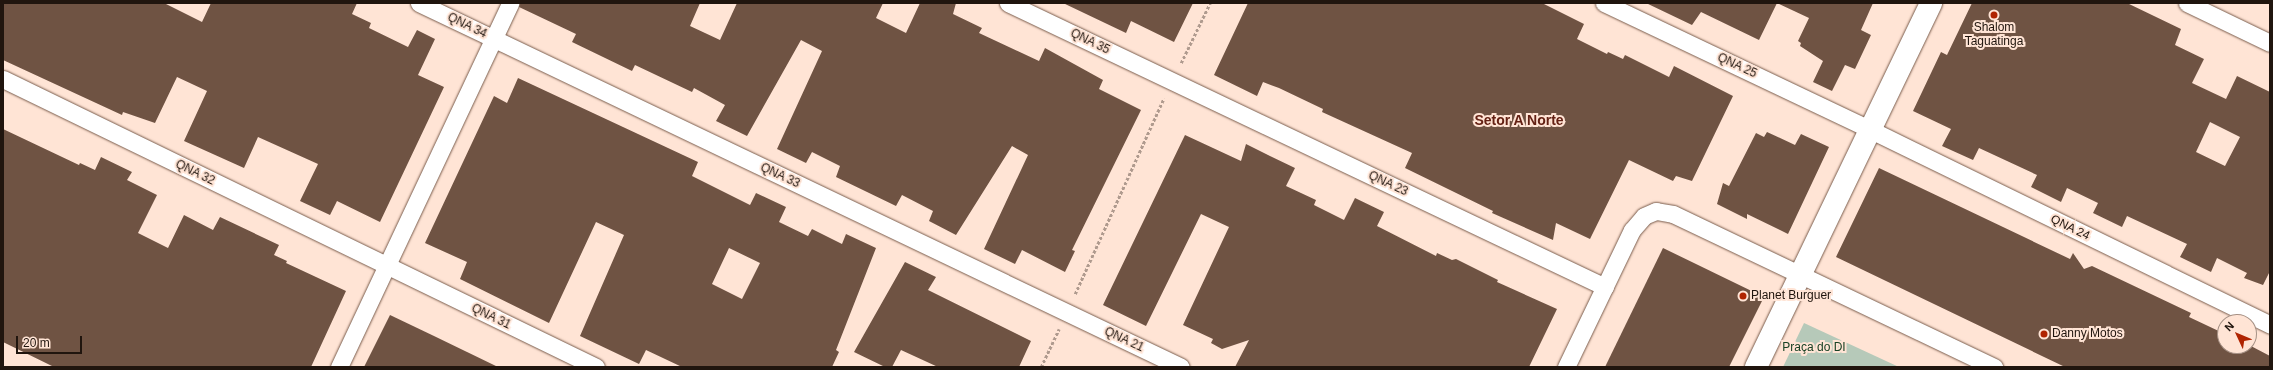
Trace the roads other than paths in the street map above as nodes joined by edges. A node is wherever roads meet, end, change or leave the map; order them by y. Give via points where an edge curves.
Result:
1 (419, 3) edge
2 (510, 3) edge
3 (1008, 3) edge
4 (1604, 3) edge
5 (1931, 3) edge
6 (2187, 3) edge
7 (493, 39) junction
8 (2270, 43) edge
9 (3, 79) edge
10 (1172, 82) joint
11 (1871, 130) junction
12 (387, 266) junction
13 (1800, 275) junction
14 (1605, 287) junction
15 (1066, 313) joint
16 (2270, 325) edge
17 (339, 367) edge
18 (596, 367) edge
19 (1181, 367) edge
20 (1566, 367) edge
21 (1756, 367) edge
22 (1994, 367) edge

1 - 7 street, QNA 34
2 - 7 street
3 - 10 street, QNA 35
4 - 11 street, QNA 25
5 - 11 street
6 - 8 street
7 - 12 street
7 - 15 street, QNA 33
9 - 12 street, QNA 32
10 - 14 street, QNA 23
11 - 13 street
11 - 16 street, QNA 24
12 - 17 street
12 - 18 street, QNA 31
13 - 14 street via 1673,214 1656,211 1644,216 1632,230
13 - 21 street
13 - 22 street
14 - 20 street
15 - 19 street, QNA 21

